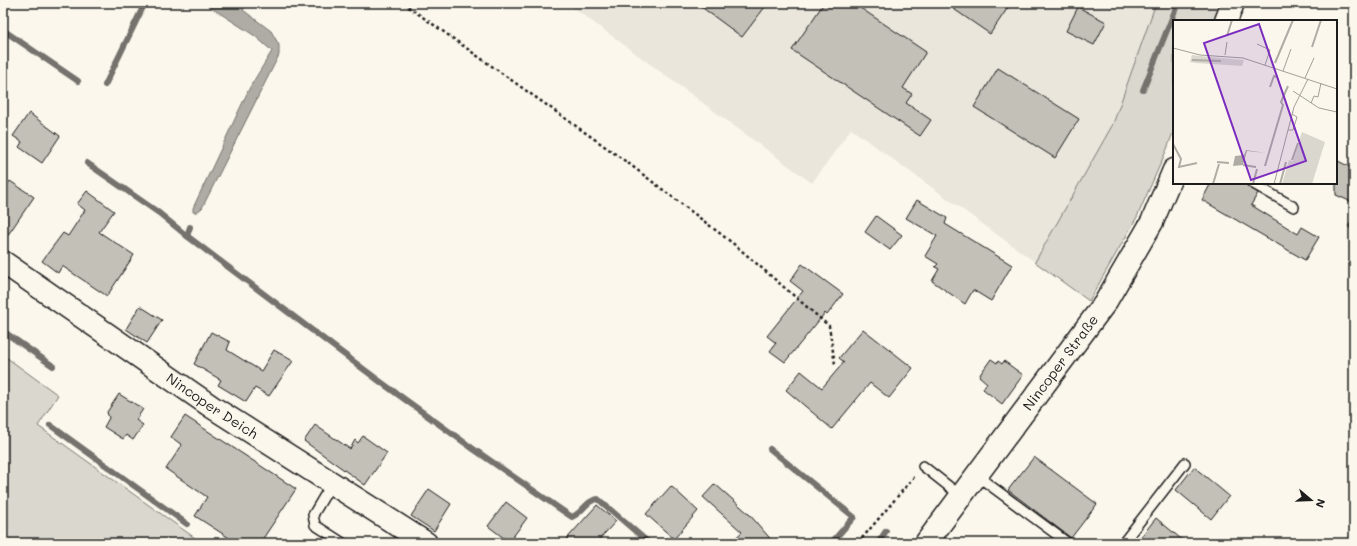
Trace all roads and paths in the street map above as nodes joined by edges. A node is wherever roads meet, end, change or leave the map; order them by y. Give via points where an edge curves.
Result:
1 (403, 3) edge
2 (1233, 3) edge
3 (1226, 20) edge
4 (1173, 172) edge
5 (1254, 184) edge
6 (1294, 207) dead end
7 (3, 262) edge
8 (835, 364) dead end
9 (1185, 463) dead end
10 (923, 466) joint
11 (976, 475) junction
12 (332, 483) junction
13 (960, 496) junction
14 (342, 543) edge
15 (426, 543) edge
16 (858, 543) edge
17 (926, 543) edge
18 (1068, 543) edge
19 (1123, 543) edge

1 - 8 path via 628,163 735,244 829,326
2 - 3 main road
4 - 11 main road, Nincoper Straße via 1152,222 1105,303
5 - 6 lane
7 - 12 main road, Nincoper Deich via 212,407
9 - 19 lane
10 - 13 lane
10 - 16 path
11 - 13 main road, Nincoper Straße
11 - 18 lane
12 - 14 lane via 313,515 316,524
12 - 15 main road, Nincoper Deich
13 - 17 main road, Nincoper Straße

